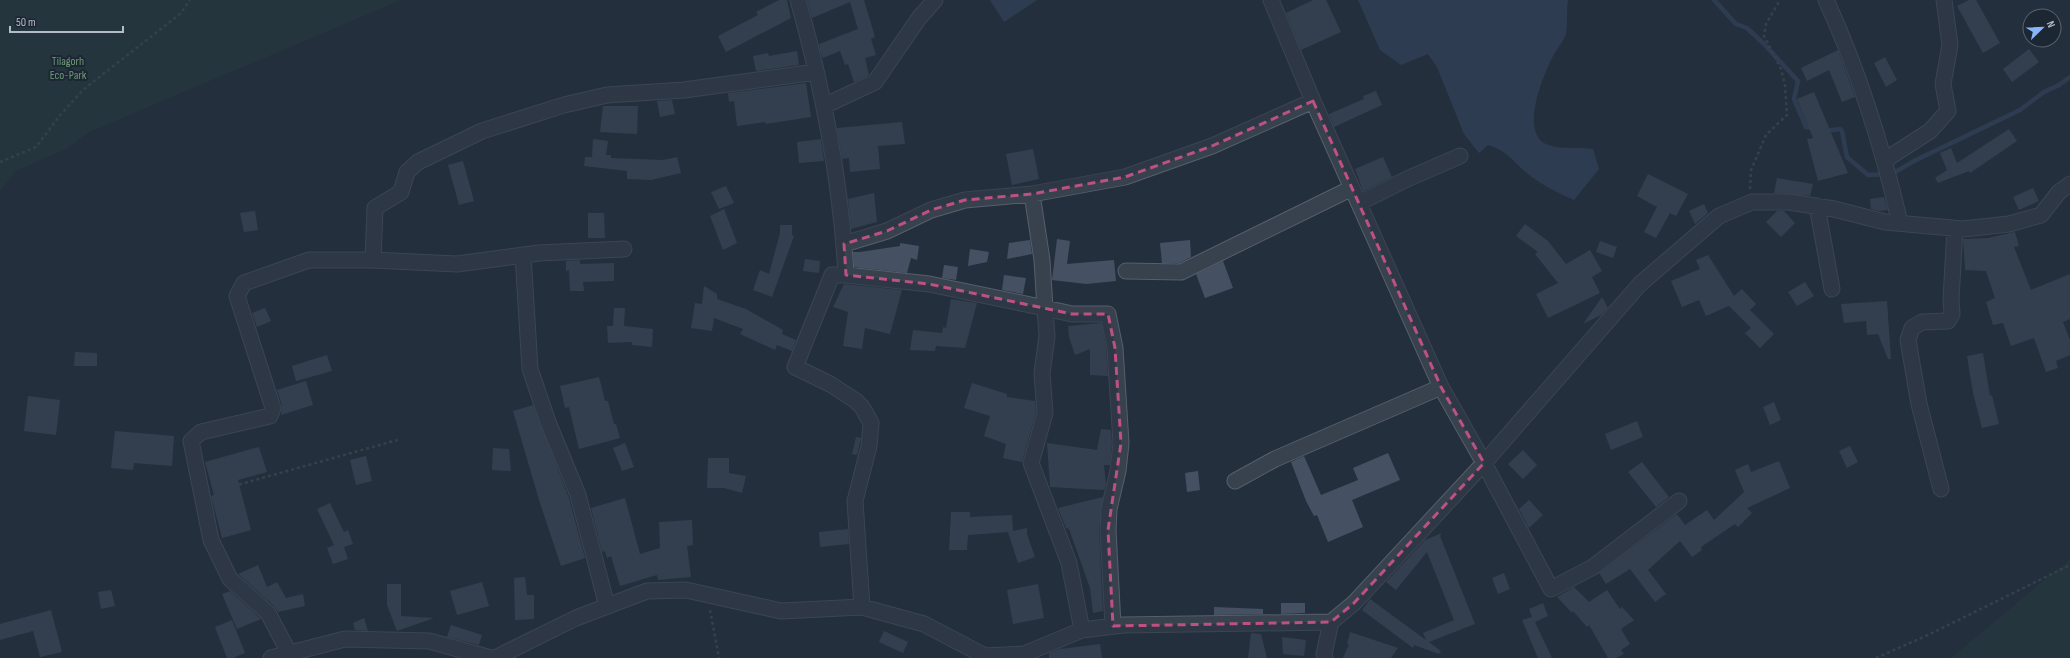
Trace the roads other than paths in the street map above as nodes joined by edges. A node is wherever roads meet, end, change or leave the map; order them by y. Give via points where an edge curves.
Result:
1 (798, 0) edge
2 (935, 0) edge
3 (1271, 0) edge
4 (1826, 0) edge
5 (1944, 0) edge
6 (816, 72) junction
7 (1313, 101) junction
8 (824, 106) junction
9 (1460, 156) dead end
10 (1886, 163) junction
11 (2070, 184) edge
12 (1352, 188) junction
13 (1032, 194) junction
14 (1359, 203) junction
15 (1817, 206) junction
16 (1900, 224) junction
17 (1955, 229) junction
18 (844, 244) junction
19 (624, 249) dead end
20 (523, 255) junction
21 (373, 260) junction
22 (1126, 271) dead end
23 (846, 275) junction
24 (1832, 289) dead end
25 (1045, 308) junction
26 (1440, 387) junction
27 (1484, 463) junction
28 (1235, 481) dead end
29 (1941, 489) dead end
30 (1679, 501) dead end
31 (607, 606) junction
32 (862, 606) junction
33 (1331, 622) junction
34 (1113, 626) junction
35 (1082, 630) junction
36 (289, 653) junction
37 (985, 657) edge
38 (271, 658) edge
39 (491, 658) edge
40 (495, 658) edge
41 (1325, 658) edge

1 - 6 street
2 - 8 street via 919,18 875,82
3 - 7 street
4 - 10 street via 1870,108
5 - 10 street via 1950,45 1943,84 1948,111 1930,131
6 - 8 street
6 - 21 street via 684,90 607,95 564,105 482,131 418,162 407,172 401,192 375,208
7 - 12 street
7 - 13 street via 1212,146 1158,166 1125,176
8 - 18 street via 844,228
9 - 14 street
10 - 16 street
11 - 17 street via 2059,192 2041,215 2009,224
12 - 14 street
12 - 22 street via 1181,272
13 - 18 street via 958,202 931,210 887,231
13 - 25 street via 1042,260
14 - 26 street
15 - 16 street
15 - 24 street
15 - 27 street via 1789,202 1752,202 1719,216 1640,284
16 - 17 street
17 - 29 street via 1952,314 1948,321 1922,322 1912,328 1908,340 1919,404
18 - 23 street
19 - 20 street
20 - 21 street via 457,264
20 - 31 street via 530,369 548,422 578,495
21 - 36 street via 309,260 244,283 236,296 273,408 270,416 201,432 191,441 211,540 230,579 268,613
23 - 25 street via 929,284
23 - 32 street via 832,275 794,367 830,384 856,401 871,423 869,446 855,501
25 - 34 street via 1072,314 1108,314 1115,348 1121,443 1109,509 1108,530
25 - 35 street via 1047,336 1042,373 1045,413 1031,462 1068,563
26 - 27 street
26 - 28 street via 1275,458
27 - 30 street via 1551,589 1593,567
27 - 33 street via 1354,603
31 - 32 street via 647,591 686,590 781,611
31 - 40 street via 576,618
32 - 37 street via 924,624
33 - 34 street
33 - 41 street
34 - 35 street
35 - 37 street via 1024,654
36 - 38 street
36 - 39 street via 345,639 429,641

